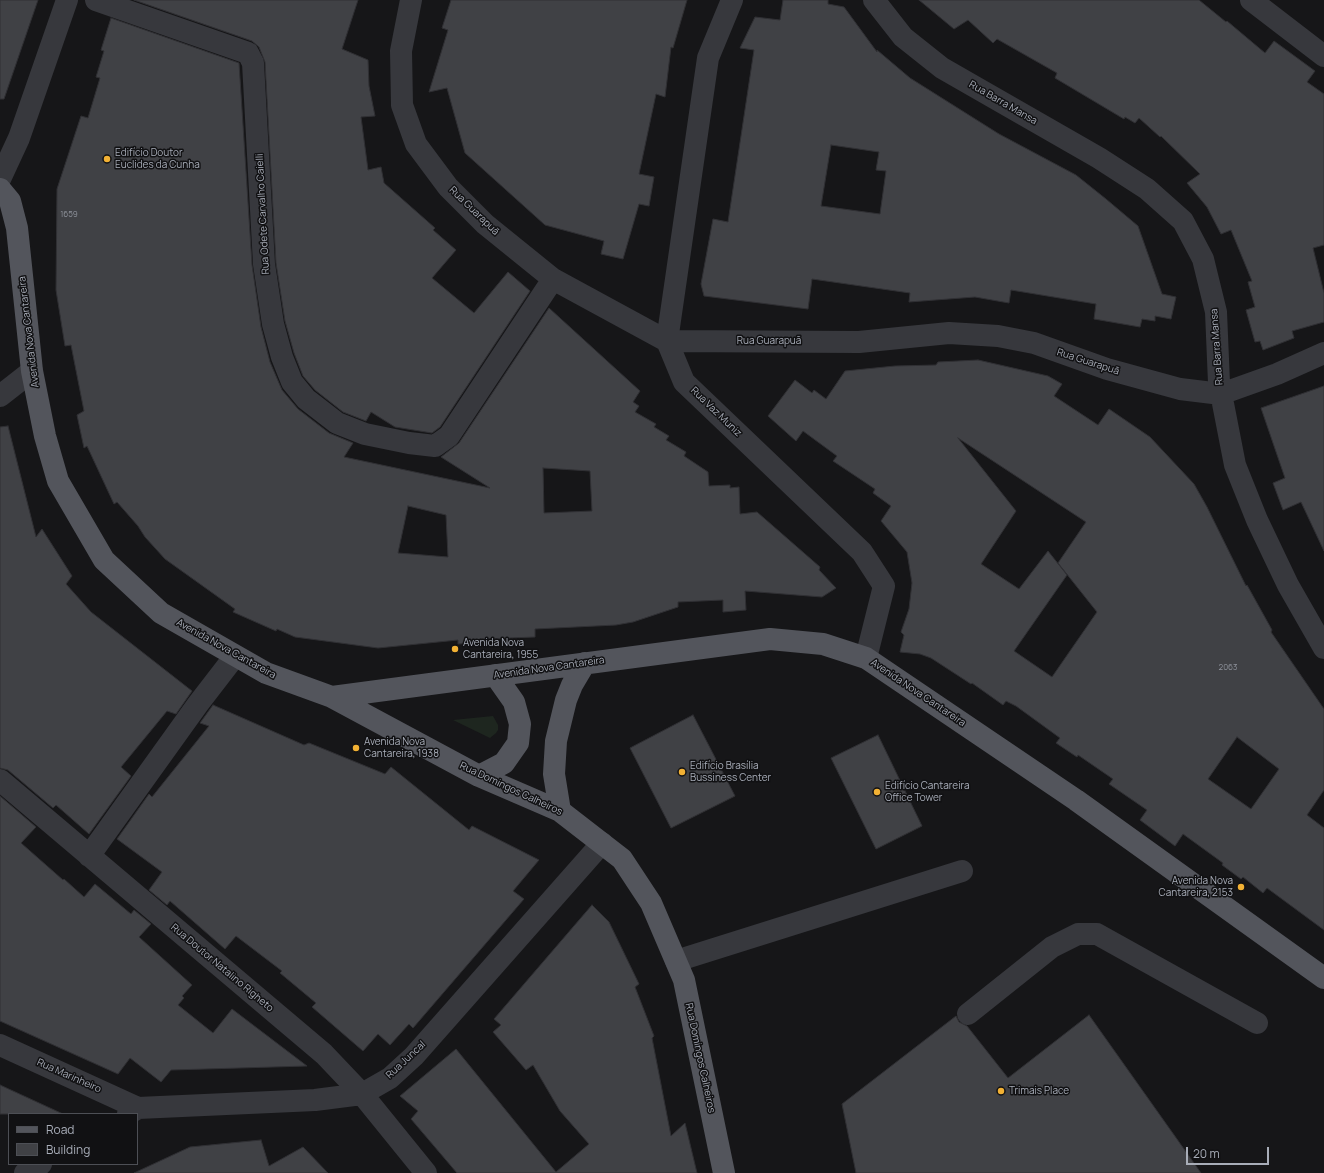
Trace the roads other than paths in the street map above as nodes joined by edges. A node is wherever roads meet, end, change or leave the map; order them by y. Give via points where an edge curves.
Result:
1 (67, 0) edge
2 (96, 0) edge
3 (411, 0) edge
4 (732, 0) edge
5 (874, 0) edge
6 (1251, 0) edge
7 (1324, 56) edge
8 (0, 179) edge
9 (0, 189) edge
10 (553, 279) junction
11 (666, 341) junction
12 (1324, 353) edge
13 (32, 371) junction
14 (1221, 394) junction
15 (0, 396) edge
16 (1324, 648) edge
17 (235, 656) junction
18 (866, 658) junction
19 (585, 663) junction
20 (496, 675) junction
21 (332, 698) junction
22 (479, 776) junction
23 (0, 780) edge
24 (560, 811) junction
25 (602, 843) junction
26 (89, 856) junction
27 (962, 871) dead end
28 (676, 961) junction
29 (1324, 978) edge
30 (968, 1014) dead end
31 (1257, 1023) dead end
32 (0, 1045) edge
33 (362, 1094) junction
34 (133, 1111) edge
35 (39, 1165) edge
36 (25, 1173) edge
37 (426, 1173) edge
38 (724, 1173) edge

1 - 8 street via 19,138
2 - 10 street, Rua Odete Carvalho Caielli via 248,53 253,63 264,264 274,324 282,357 292,382 306,399 336,423 364,434 434,446 449,436
3 - 10 street, Rua Guarapuã via 401,51 402,105 416,144 448,187 485,224
4 - 11 street via 708,58
5 - 14 street, Rua Barra Mansa via 903,37 942,68 1099,158 1147,189 1183,221 1203,258 1216,312
6 - 7 street
9 - 13 main road, Avenida Nova Cantareira via 10,201 17,228
10 - 11 street, Rua Guarapuã
11 - 14 street, Rua Guarapuã via 859,342 949,333 998,336 1034,343 1107,369 1180,389
11 - 18 street, Rua Vaz Muniz via 684,382 862,552 884,586
12 - 14 street, Rua Guarapuã via 1277,374
13 - 15 street
13 - 17 main road, Avenida Nova Cantareira via 45,436 58,481 104,560 161,613
14 - 16 street, Rua Barra Mansa via 1236,465 1257,520 1288,585
17 - 21 main road, Avenida Nova Cantareira via 266,674
17 - 26 street
18 - 19 main road, Avenida Nova Cantareira via 823,644 770,639
18 - 29 main road, Avenida Nova Cantareira via 1076,800
19 - 20 main road, Avenida Nova Cantareira
19 - 24 main road via 566,700 556,742 554,774
20 - 21 main road, Avenida Nova Cantareira
20 - 22 main road via 514,702 520,724 518,743 504,763
21 - 22 main road, Rua Domingos Calheiros
22 - 24 main road, Rua Domingos Calheiros
23 - 26 street, Rua Doutor Natalino Righeto
24 - 25 main road, Rua Domingos Calheiros
25 - 28 main road, Rua Domingos Calheiros via 622,859 651,903
25 - 33 street, Rua Juncal via 414,1056 390,1078
26 - 33 street, Rua Doutor Natalino Righeto via 324,1054
27 - 28 street
28 - 38 main road, Rua Domingos Calheiros via 684,980
30 - 31 street via 1052,947 1078,934 1097,934
32 - 34 street, Rua Marinheiro
33 - 34 street, Rua Juncal via 315,1100
33 - 37 street, Rua Doutor Natalino Righeto
35 - 36 street

